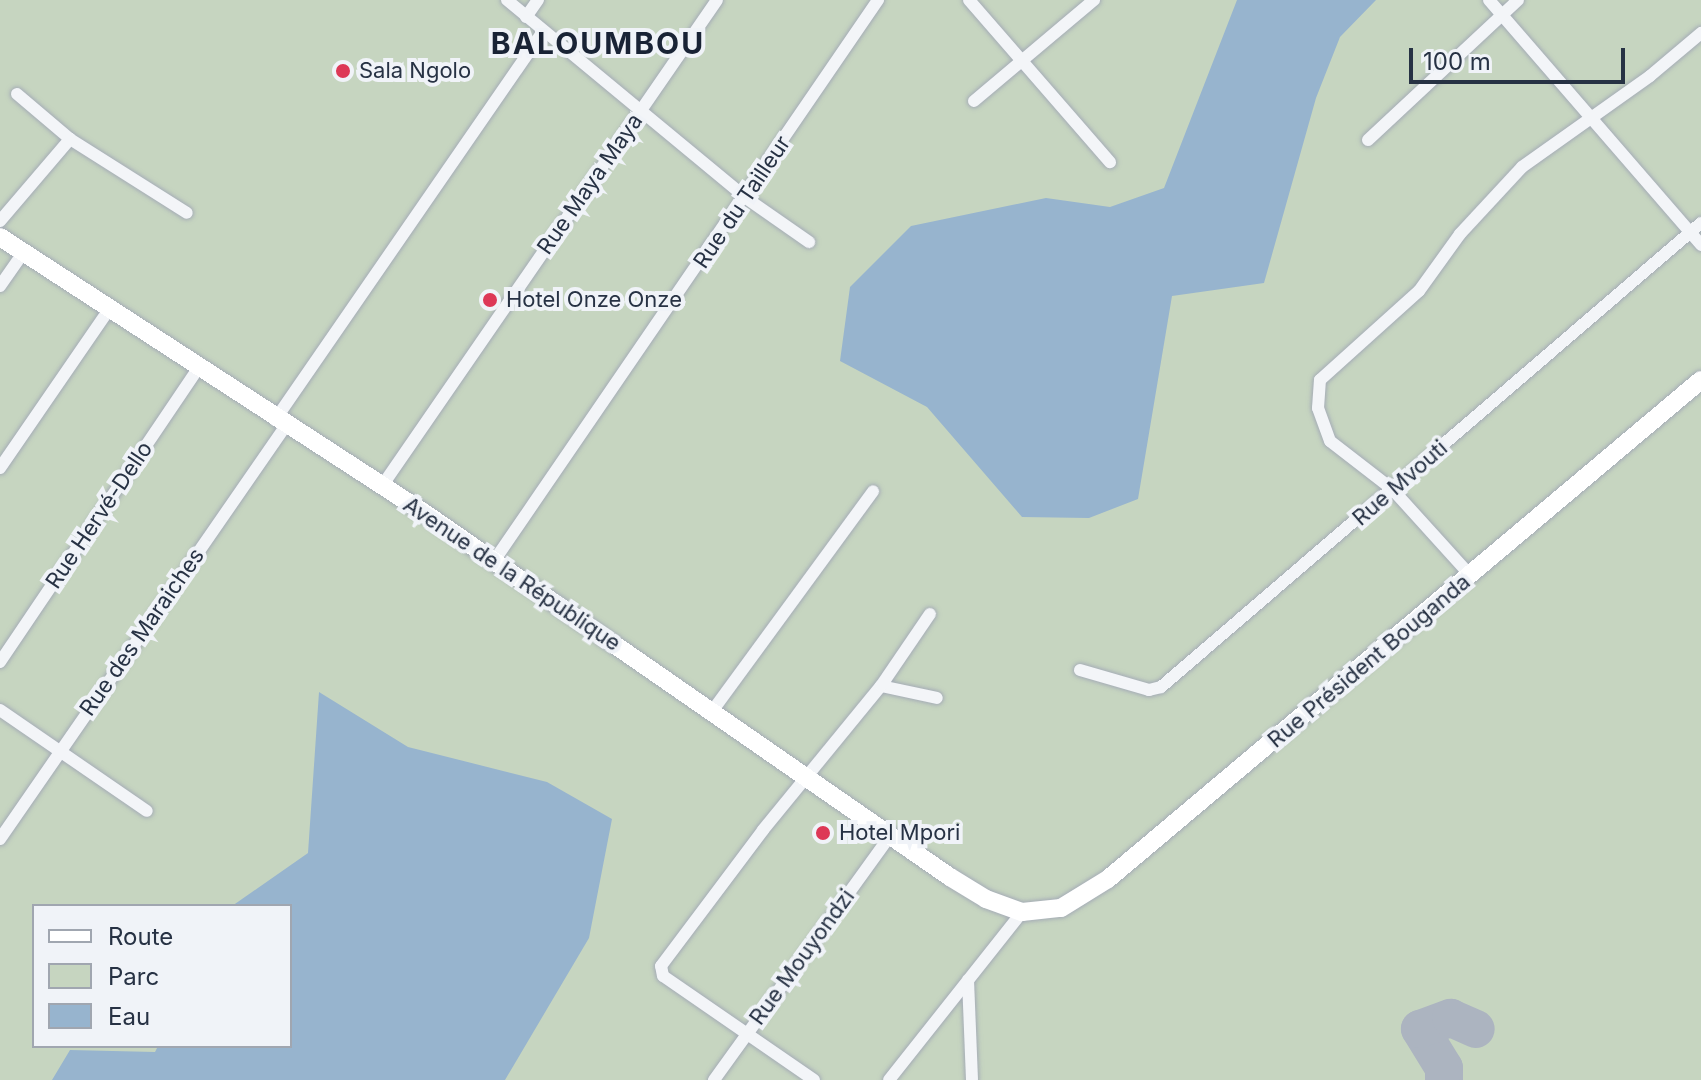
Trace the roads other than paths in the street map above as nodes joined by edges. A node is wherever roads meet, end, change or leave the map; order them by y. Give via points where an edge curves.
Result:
1 (507, 0) edge
2 (538, 0) edge
3 (717, 0) edge
4 (878, 0) edge
5 (969, 0) edge
6 (1094, 0) edge
7 (1489, 0) edge
8 (1518, 0) edge
9 (1501, 14) junction
10 (526, 17) junction
11 (543, 31) junction
12 (1701, 33) edge
13 (1021, 60) junction
14 (17, 94) dead end
15 (974, 101) dead end
16 (639, 112) junction
17 (1591, 118) junction
18 (70, 139) junction
19 (1368, 140) dead end
20 (1110, 162) dead end
21 (746, 198) junction
22 (187, 213) dead end
23 (0, 221) edge
24 (1701, 223) edge
25 (1691, 232) junction
26 (0, 237) edge
27 (809, 242) dead end
28 (1701, 245) edge
29 (23, 253) junction
30 (0, 286) edge
31 (108, 311) junction
32 (198, 368) junction
33 (1701, 380) edge
34 (280, 424) junction
35 (0, 468) edge
36 (382, 486) junction
37 (1392, 489) junction
38 (873, 491) dead end
39 (494, 561) junction
40 (1470, 575) junction
41 (930, 614) dead end
42 (0, 662) edge
43 (1080, 670) dead end
44 (881, 686) junction
45 (937, 698) dead end
46 (0, 710) edge
47 (713, 710) junction
48 (60, 750) junction
49 (808, 776) junction
50 (147, 811) dead end
51 (891, 835) junction
52 (0, 839) edge
53 (1022, 912) junction
54 (968, 980) junction
55 (746, 1035) junction
56 (714, 1080) edge
57 (814, 1080) edge
58 (889, 1080) edge
59 (972, 1080) edge

1 - 10 street
2 - 10 street
3 - 16 street, Rue Maya Maya
4 - 21 street, Rue du Tailleur
5 - 13 street
6 - 13 street
7 - 9 street
8 - 9 street
9 - 17 street
9 - 19 street
10 - 11 street
11 - 16 street
11 - 34 street, Rue des Maraiches
12 - 17 street
13 - 15 street
13 - 20 street
14 - 18 street
16 - 21 street
16 - 36 street, Rue Maya Maya
17 - 25 street
17 - 37 street via 1522,167 1460,234 1419,291 1320,380 1316,393 1323,431 1338,450
18 - 22 street
18 - 23 street
21 - 27 street
21 - 39 street, Rue du Tailleur
24 - 25 street, Rue Mvouti
25 - 28 street
25 - 37 street, Rue Mvouti
26 - 29 street, Avenue de la République
29 - 30 street
29 - 31 street, Avenue de la République
31 - 32 street, Avenue de la République
31 - 35 street
32 - 34 street, Avenue de la République
32 - 42 street, Rue Hervé-Dello
33 - 40 street, Rue Président Bouganda
34 - 36 street, Avenue de la République
34 - 48 street, Rue des Maraiches
36 - 39 street, Avenue de la République
37 - 40 street
37 - 43 street, Rue Mvouti via 1161,687 1149,690
38 - 47 street
39 - 47 street, Avenue de la République
40 - 53 street, Rue Président Bouganda via 1108,879 1061,908
41 - 44 street
44 - 45 street
44 - 49 street
46 - 48 street
47 - 49 street, Avenue de la République
48 - 50 street
48 - 52 street, Rue des Maraiches
49 - 51 street, Avenue de la République
49 - 55 street via 661,966 663,976
51 - 53 street, Avenue de la République via 986,899
51 - 55 street, Rue Mouyondzi
53 - 54 street
54 - 58 street
54 - 59 street
55 - 56 street, Rue Mouyondzi
55 - 57 street

